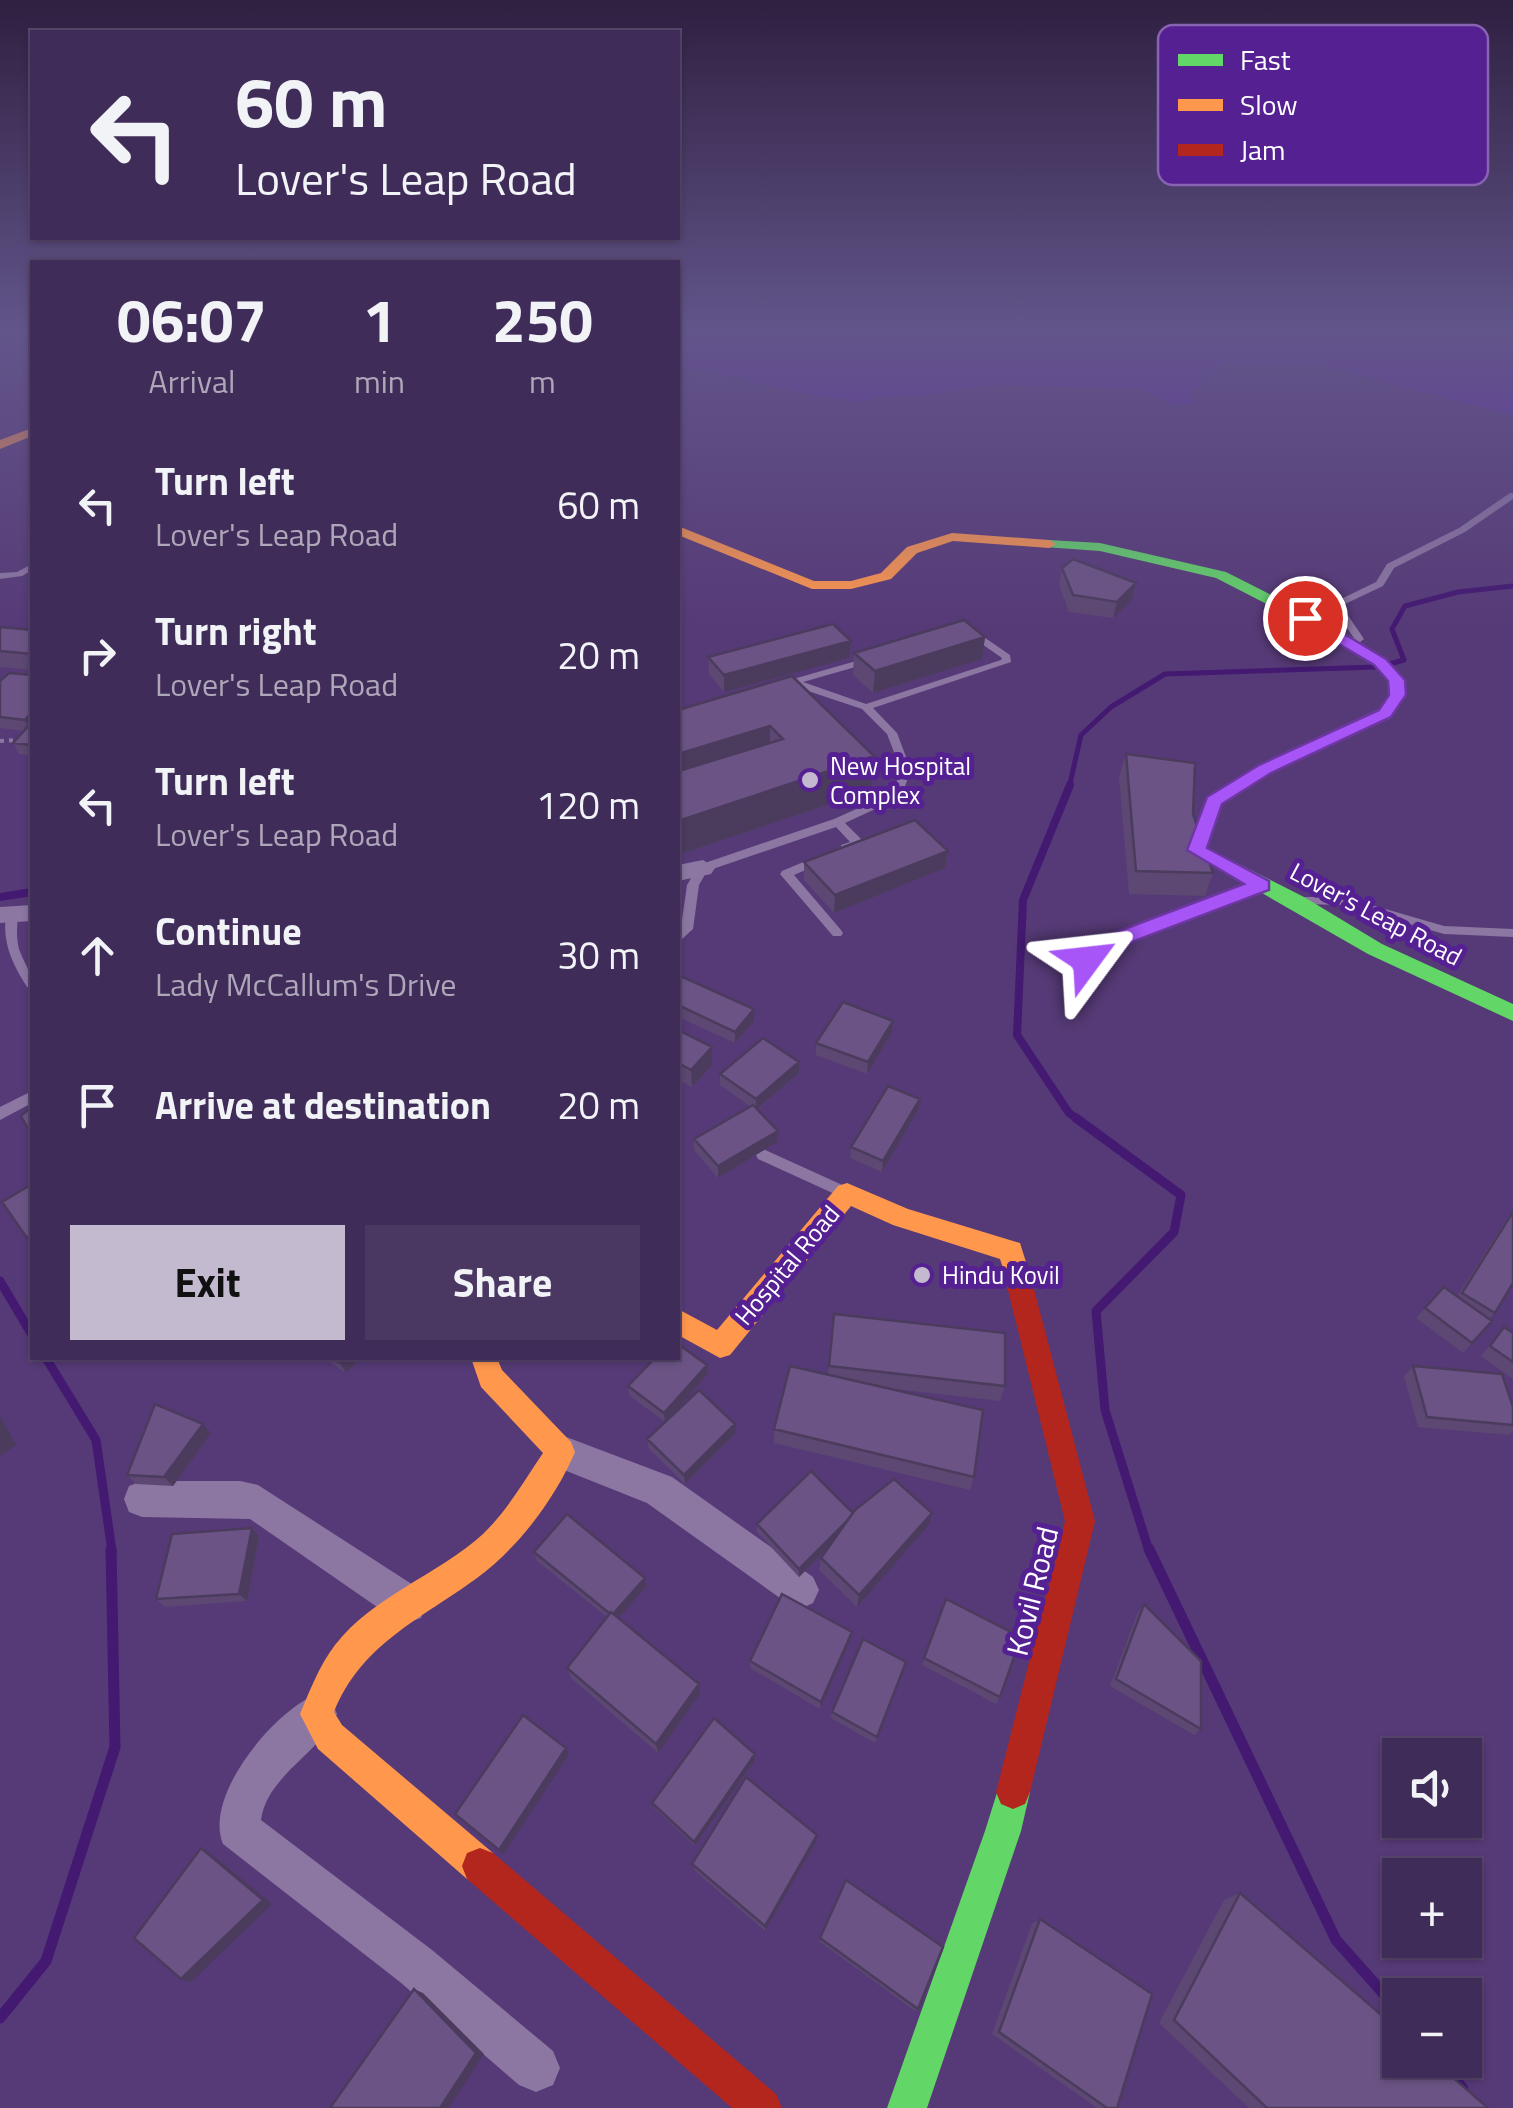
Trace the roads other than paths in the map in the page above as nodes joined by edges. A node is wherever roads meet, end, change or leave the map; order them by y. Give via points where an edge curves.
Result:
1 (30, 433) edge
2 (0, 445) edge
3 (1513, 495) edge
4 (680, 531) edge
5 (30, 568) edge
6 (0, 576) edge
7 (964, 632) edge
8 (1352, 644) junction
9 (888, 654) edge
10 (794, 682) junction
11 (763, 692) edge
12 (866, 707) junction
13 (838, 822) junction
14 (704, 868) junction
15 (680, 873) edge
16 (1262, 885) junction
17 (1297, 902) junction
18 (15, 914) edge
19 (837, 933) dead end
20 (1513, 933) edge
21 (680, 935) edge
22 (1087, 960) dead end
23 (30, 981) edge
24 (1513, 1012) edge
25 (30, 1098) edge
26 (0, 1114) edge
27 (763, 1155) edge
28 (847, 1193) junction
29 (680, 1322) edge
30 (485, 1360) edge
31 (561, 1452) junction
32 (142, 1498) dead end
33 (800, 1590) dead end
34 (407, 1604) junction
35 (317, 1714) junction
36 (536, 2068) dead end
37 (762, 2108) edge
38 (907, 2108) edge

1 - 2 main road
3 - 8 lane via 1390,566 1380,584 1340,603 1359,638
4 - 8 main road, Lover's Leap Road via 812,585 850,586 886,576 912,550 952,537 1100,548 1221,575
5 - 6 lane
7 - 12 lane via 1006,662
8 - 16 main road, Lover's Leap Road via 1397,680 1385,714 1265,769 1214,801 1197,850
9 - 10 lane
10 - 11 lane
10 - 12 lane
12 - 13 lane via 892,733 906,770 897,795
13 - 14 lane
13 - 19 lane via 858,842 786,874
14 - 15 street
14 - 21 lane via 693,885 687,930
16 - 17 main road, Lover's Leap Road
16 - 22 lane via 1126,936
17 - 20 lane via 1344,901 1444,930
17 - 24 main road, Lover's Leap Road via 1375,950
18 - 23 lane via 8,931 12,954
25 - 26 lane
27 - 28 lane
28 - 29 main road, Hospital Road via 720,1346
28 - 38 main road, Kovil Road via 902,1218 1011,1251 1080,1521 1003,1831
30 - 31 main road via 490,1378
31 - 33 street via 660,1490
31 - 34 main road via 492,1545
32 - 34 street via 258,1502
34 - 35 main road via 360,1638 327,1680
35 - 36 street via 246,1792 238,1829
35 - 37 main road via 330,1737

